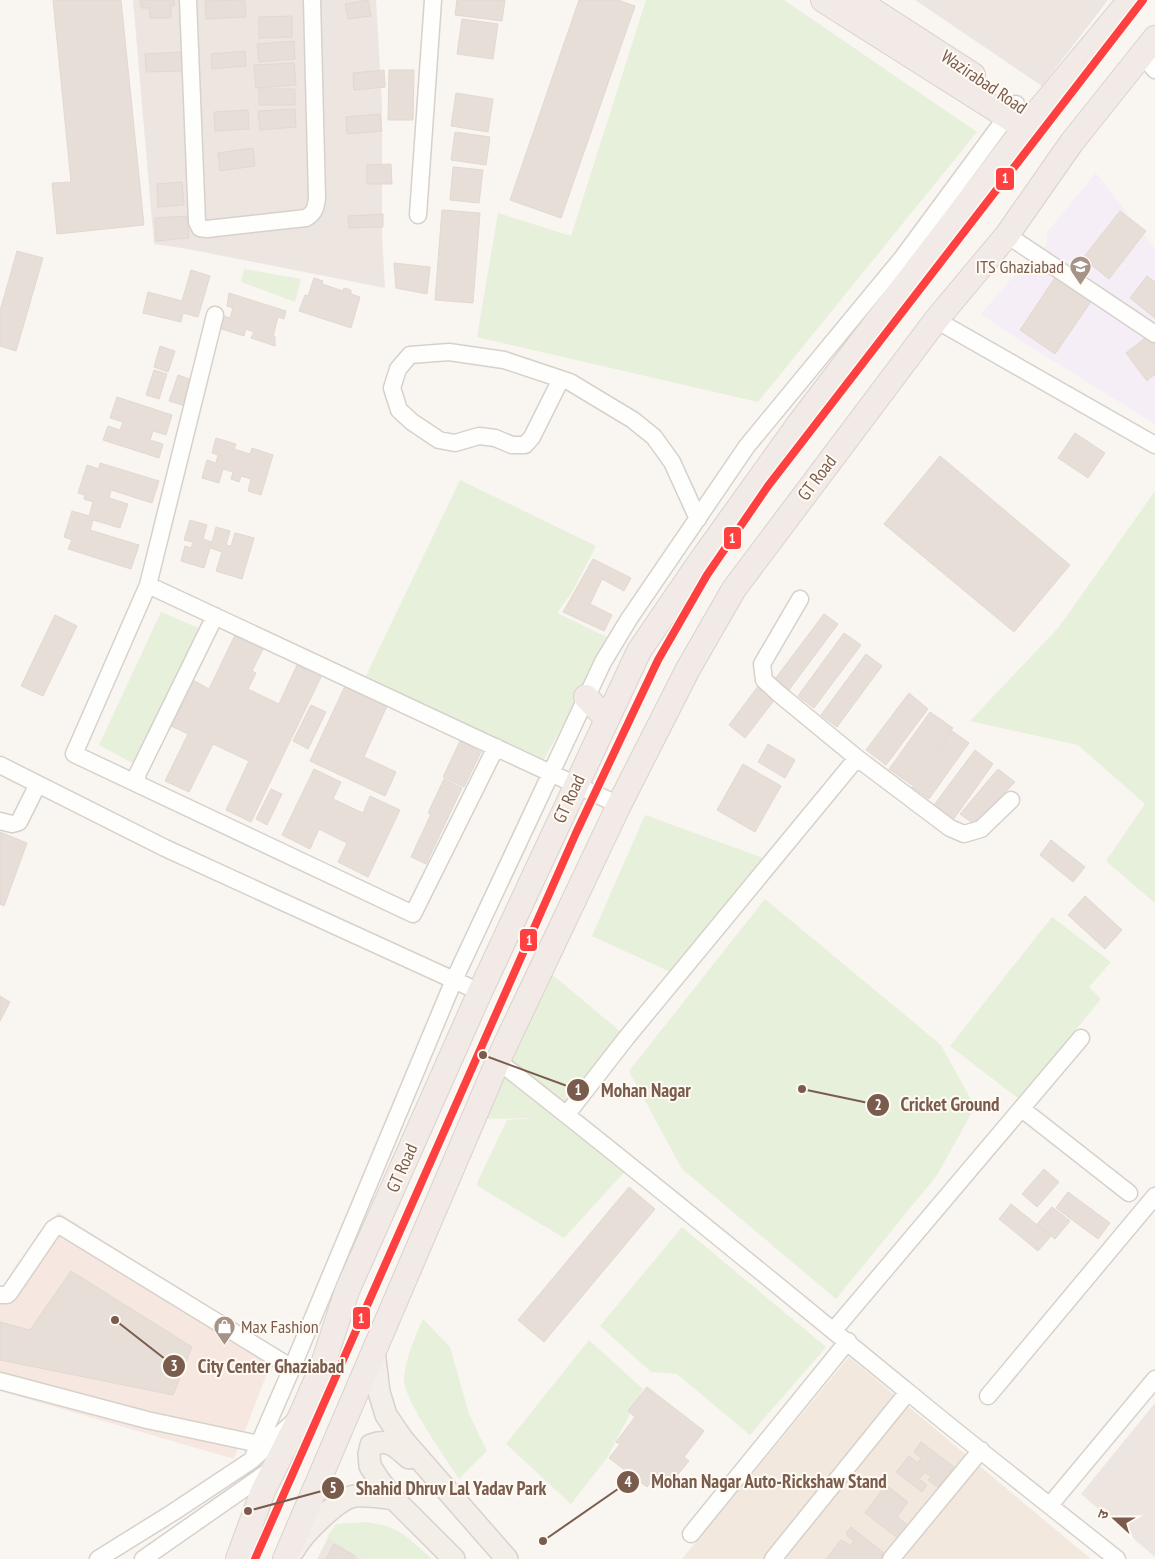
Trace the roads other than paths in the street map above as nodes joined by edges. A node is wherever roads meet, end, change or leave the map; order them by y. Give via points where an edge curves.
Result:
1 (188, 0) edge
2 (312, 0) edge
3 (433, 0) edge
4 (823, 0) edge
5 (857, 0) edge
6 (1130, 0) edge
7 (1150, 54) edge
8 (1020, 116) junction
9 (418, 215) dead end
10 (1007, 235) junction
11 (215, 315) dead end
12 (936, 320) junction
13 (1155, 334) edge
14 (561, 379) junction
15 (1155, 445) edge
16 (698, 518) junction
17 (148, 585) junction
18 (800, 599) dead end
19 (215, 616) junction
20 (586, 697) junction
21 (607, 719) junction
22 (496, 747) junction
23 (857, 758) junction
24 (0, 765) edge
25 (550, 772) junction
26 (136, 782) junction
27 (38, 784) junction
28 (576, 784) junction
29 (1011, 800) dead end
30 (619, 805) junction
31 (0, 822) edge
32 (454, 980) junction
33 (480, 992) junction
34 (1081, 1038) dead end
35 (498, 1061) junction
36 (1022, 1109) junction
37 (567, 1114) junction
38 (1129, 1193) dead end
39 (365, 1194) junction
40 (1155, 1196) edge
41 (386, 1203) junction
42 (0, 1295) edge
43 (834, 1330) junction
44 (848, 1341) junction
45 (374, 1351) junction
46 (292, 1368) junction
47 (1155, 1379) edge
48 (0, 1381) edge
49 (908, 1392) junction
50 (988, 1396) dead end
51 (302, 1415) junction
52 (259, 1444) junction
53 (981, 1450) junction
54 (252, 1460) junction
55 (276, 1466) junction
56 (440, 1484) junction
57 (394, 1499) junction
58 (1050, 1505) junction
59 (691, 1534) dead end
60 (292, 1556) edge
61 (503, 1558) edge
62 (98, 1559) edge
63 (143, 1559) edge
64 (238, 1559) edge
65 (454, 1559) edge
66 (773, 1559) edge
67 (891, 1559) edge
68 (1118, 1559) edge

1 - 2 street via 197,222 200,228 207,229 306,218 313,214 317,198
3 - 9 street
4 - 8 highway, Wazirabad Road
5 - 8 highway, Wazirabad Road via 902,28
6 - 8 highway, Wazirabad Road
7 - 10 highway, GT Road via 1072,142
8 - 16 street via 747,446
8 - 21 highway, GT Road via 697,566 639,651
10 - 12 highway, GT Road
10 - 13 street
11 - 17 street
12 - 15 street
12 - 30 highway, GT Road via 734,589 688,669
14 - 14 street via 504,360 449,352 410,355 398,369 392,388 399,410 439,440 455,443 479,436 524,445 532,437
14 - 16 street via 633,420 654,437 672,462
16 - 20 street via 629,619
17 - 19 street
17 - 26 street via 74,754
18 - 23 street via 762,664 764,680
19 - 22 street
19 - 26 street
20 - 21 highway
20 - 25 street
21 - 28 highway, GT Road
22 - 25 street
22 - 26 street via 414,914
23 - 29 street via 950,828 964,834 981,829
23 - 37 street
24 - 27 street
25 - 28 street
25 - 32 street
27 - 31 street via 19,822
27 - 32 street via 165,848
28 - 30 street
28 - 33 highway, GT Road
30 - 35 highway, GT Road
32 - 33 street
32 - 39 street
33 - 41 highway, GT Road
34 - 36 street
35 - 37 street
35 - 45 highway, GT Road
36 - 38 street
36 - 43 street
37 - 43 street
39 - 41 street
39 - 46 street
40 - 50 street
41 - 51 highway, GT Road via 347,1291
42 - 46 street via 10,1292 59,1225
43 - 44 street
44 - 49 street
44 - 59 street
45 - 56 main road via 378,1392 386,1415
45 - 60 highway, GT Road
46 - 52 street
47 - 58 street
48 - 52 street via 147,1420
49 - 53 street
49 - 66 street
51 - 54 street
51 - 55 highway, GT Road
52 - 54 street
53 - 58 street
53 - 67 street
54 - 62 street
55 - 63 street
55 - 64 highway, GT Road via 263,1491
56 - 57 main road via 392,1444 381,1441 371,1445 368,1454 370,1466
56 - 61 main road
57 - 60 main road via 353,1496 314,1525
57 - 65 main road
58 - 68 street

